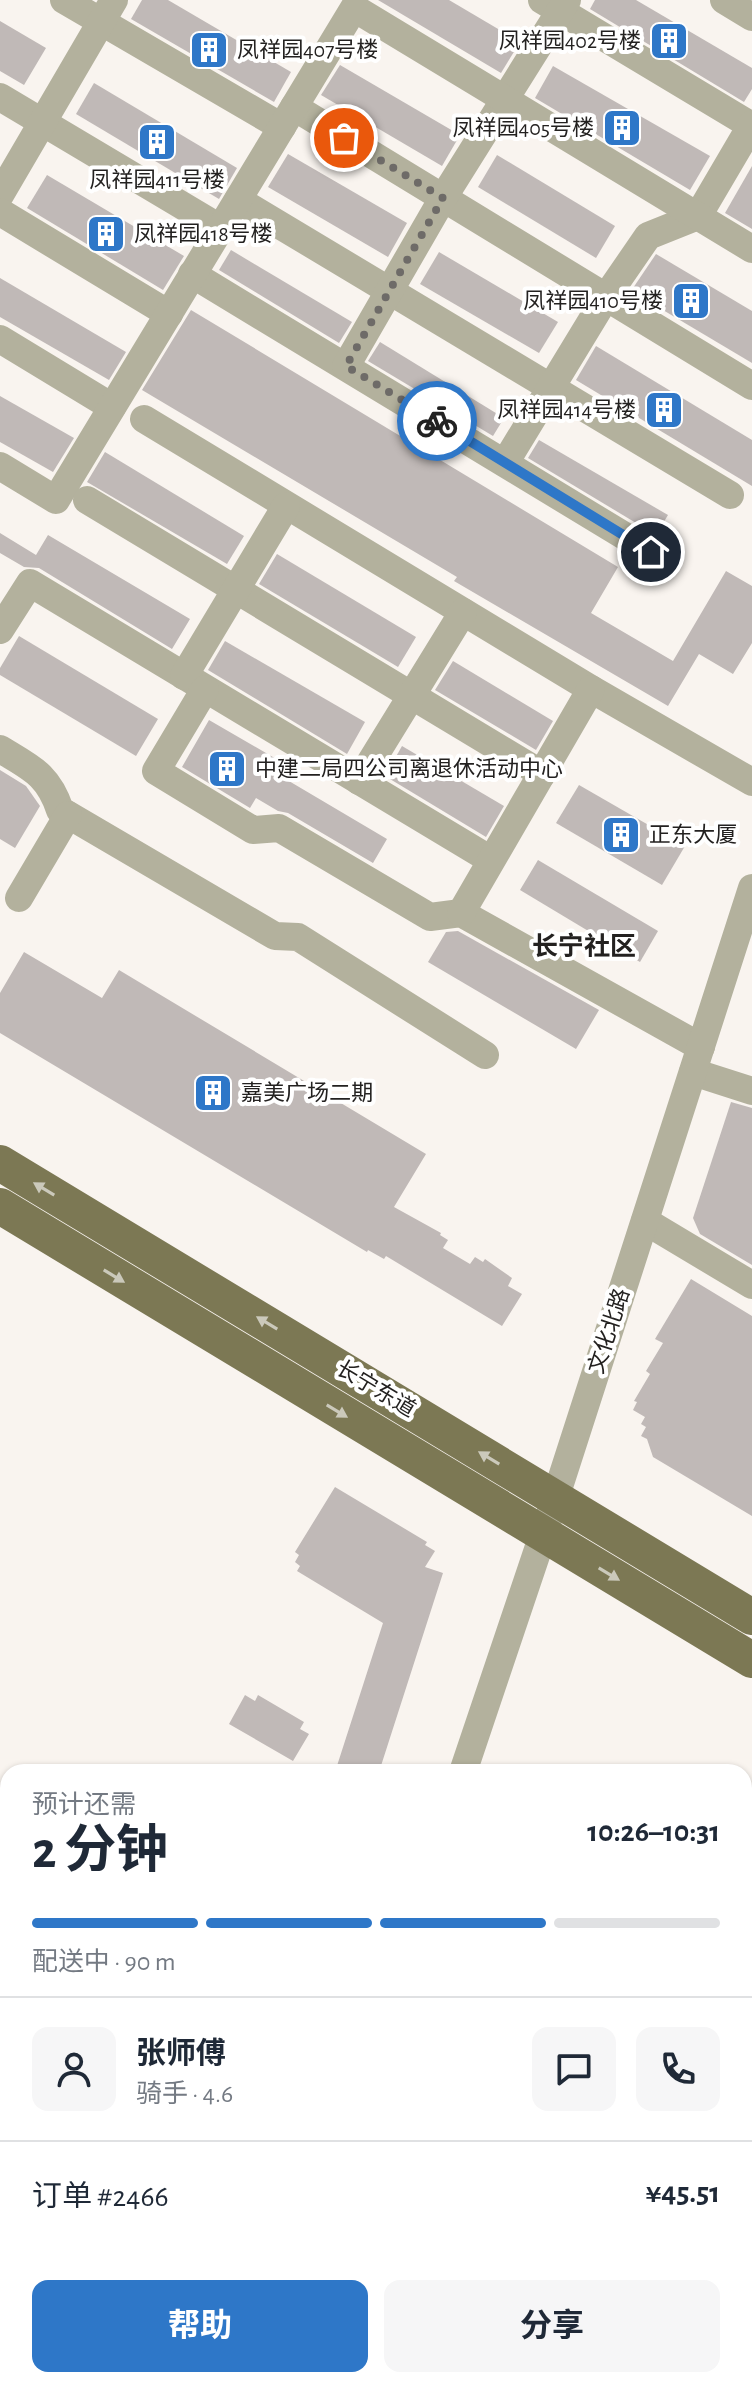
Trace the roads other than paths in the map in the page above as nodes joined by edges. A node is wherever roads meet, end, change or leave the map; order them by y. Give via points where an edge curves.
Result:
1 (64, 0) edge
2 (724, 0) edge
3 (556, 4) edge
4 (107, 11) edge
5 (752, 17) edge
6 (0, 97) edge
7 (505, 99) junction
8 (288, 117) junction
9 (43, 122) junction
10 (752, 125) edge
11 (0, 195) edge
12 (443, 198) junction
13 (238, 200) junction
14 (0, 212) edge
15 (698, 216) junction
16 (220, 228) junction
17 (752, 249) edge
18 (192, 274) junction
19 (391, 292) junction
20 (606, 297) junction
21 (169, 314) junction
22 (0, 339) edge
23 (346, 366) junction
24 (752, 386) edge
25 (552, 388) junction
26 (112, 407) junction
27 (144, 419) dead end
28 (505, 463) junction
29 (0, 466) edge
30 (730, 495) dead end
31 (87, 500) dead end
32 (286, 506) junction
33 (651, 552) dead end
34 (236, 589) junction
35 (463, 612) junction
36 (4, 615) edge
37 (194, 682) junction
38 (591, 689) junction
39 (412, 696) junction
40 (0, 749) edge
41 (542, 774) junction
42 (359, 781) junction
43 (752, 782) edge
44 (68, 815) junction
45 (491, 860) junction
46 (752, 888) edge
47 (19, 898) dead end
48 (461, 913) junction
49 (485, 1055) dead end
50 (697, 1059) junction
51 (752, 1091) edge
52 (0, 1163) edge
53 (0, 1206) edge
54 (645, 1221) junction
55 (752, 1285) edge
56 (555, 1499) junction
57 (542, 1534) junction
58 (752, 1617) edge
59 (752, 1660) edge
60 (466, 1764) edge

1 - 4 street
2 - 5 street
3 - 7 street
3 - 10 street
4 - 8 street
4 - 9 street
6 - 9 street
7 - 8 street via 354,8
7 - 12 street
7 - 15 street
8 - 12 street
8 - 13 street
9 - 11 street
9 - 16 street
10 - 15 street
12 - 19 street
12 - 20 street
13 - 16 street
13 - 19 street
14 - 21 street
15 - 17 street
15 - 20 street via 648,236
16 - 18 street
18 - 21 street
18 - 23 street
19 - 23 street
19 - 25 street
20 - 24 street
20 - 25 street
21 - 26 street
22 - 26 street
23 - 28 street
25 - 28 street
25 - 30 street
26 - 29 street via 56,500
27 - 32 street
28 - 33 street
31 - 34 street
32 - 34 street
32 - 35 street
34 - 37 street
34 - 39 street
35 - 38 street
35 - 39 street
36 - 37 street via 30,583
37 - 42 street
37 - 48 street via 156,771 253,830 279,828 430,917
38 - 41 street
38 - 43 street
39 - 41 street
39 - 42 street
40 - 44 street via 43,775 60,810
41 - 45 street
42 - 45 street
44 - 47 street
44 - 49 street via 275,936 298,937
45 - 48 street
46 - 50 street, 文化北路
48 - 50 street
50 - 51 street
50 - 54 street, 文化北路
56 -> 52 main road, 长宁东道
53 -> 57 main road, 长宁东道
54 - 55 street
54 - 56 street, 文化北路
56 - 57 street, 文化北路
56 - 58 main road, 长宁东道
57 -> 59 main road, 长宁东道
57 - 60 street, 文化北路

